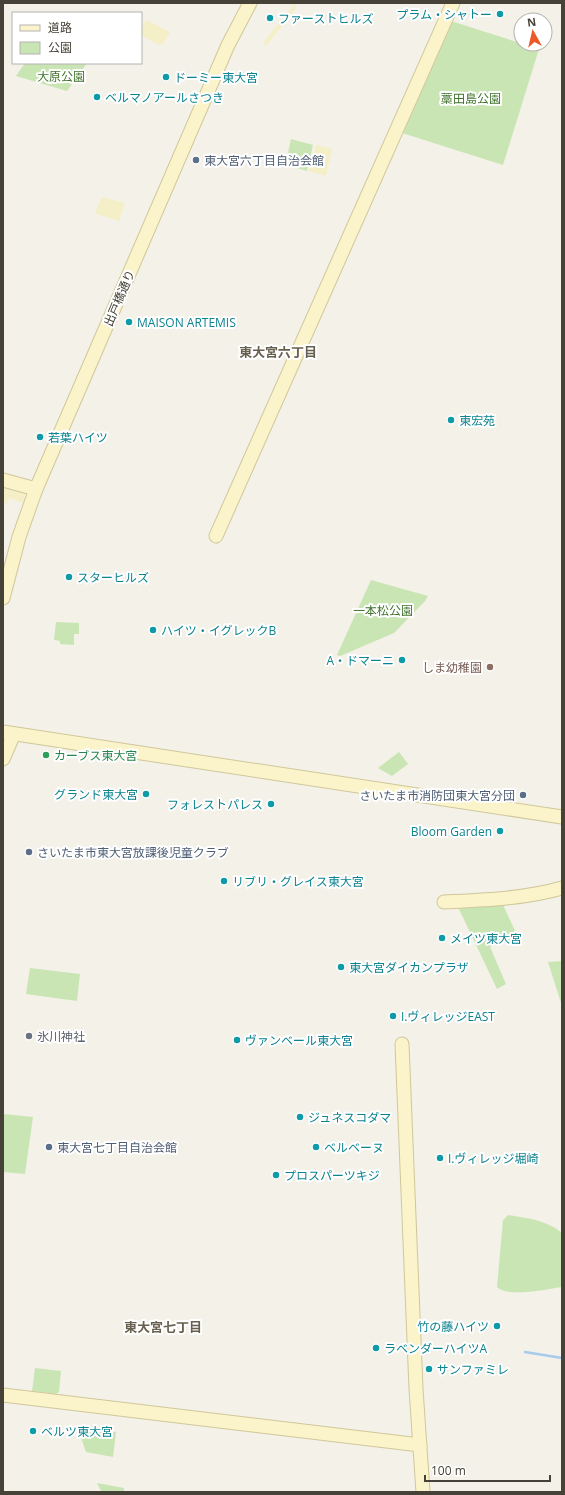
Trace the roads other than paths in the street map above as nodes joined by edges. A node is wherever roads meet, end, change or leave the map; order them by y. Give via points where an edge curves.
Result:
1 (250, 3) edge
2 (453, 3) edge
3 (3, 480) edge
4 (36, 489) junction
5 (216, 536) dead end
6 (3, 598) edge
7 (8, 733) edge
8 (3, 759) edge
9 (562, 817) edge
10 (562, 888) edge
11 (444, 902) dead end
12 (402, 1044) dead end
13 (3, 1395) edge
14 (420, 1445) junction
15 (423, 1492) edge

1 - 4 street, 出戸橋通り via 228,45
2 - 5 street
3 - 4 street
4 - 6 street, 出戸橋通り via 18,536
7 - 8 street
7 - 9 street
10 - 11 street via 540,895 505,900
12 - 14 street
13 - 14 street
14 - 15 street

